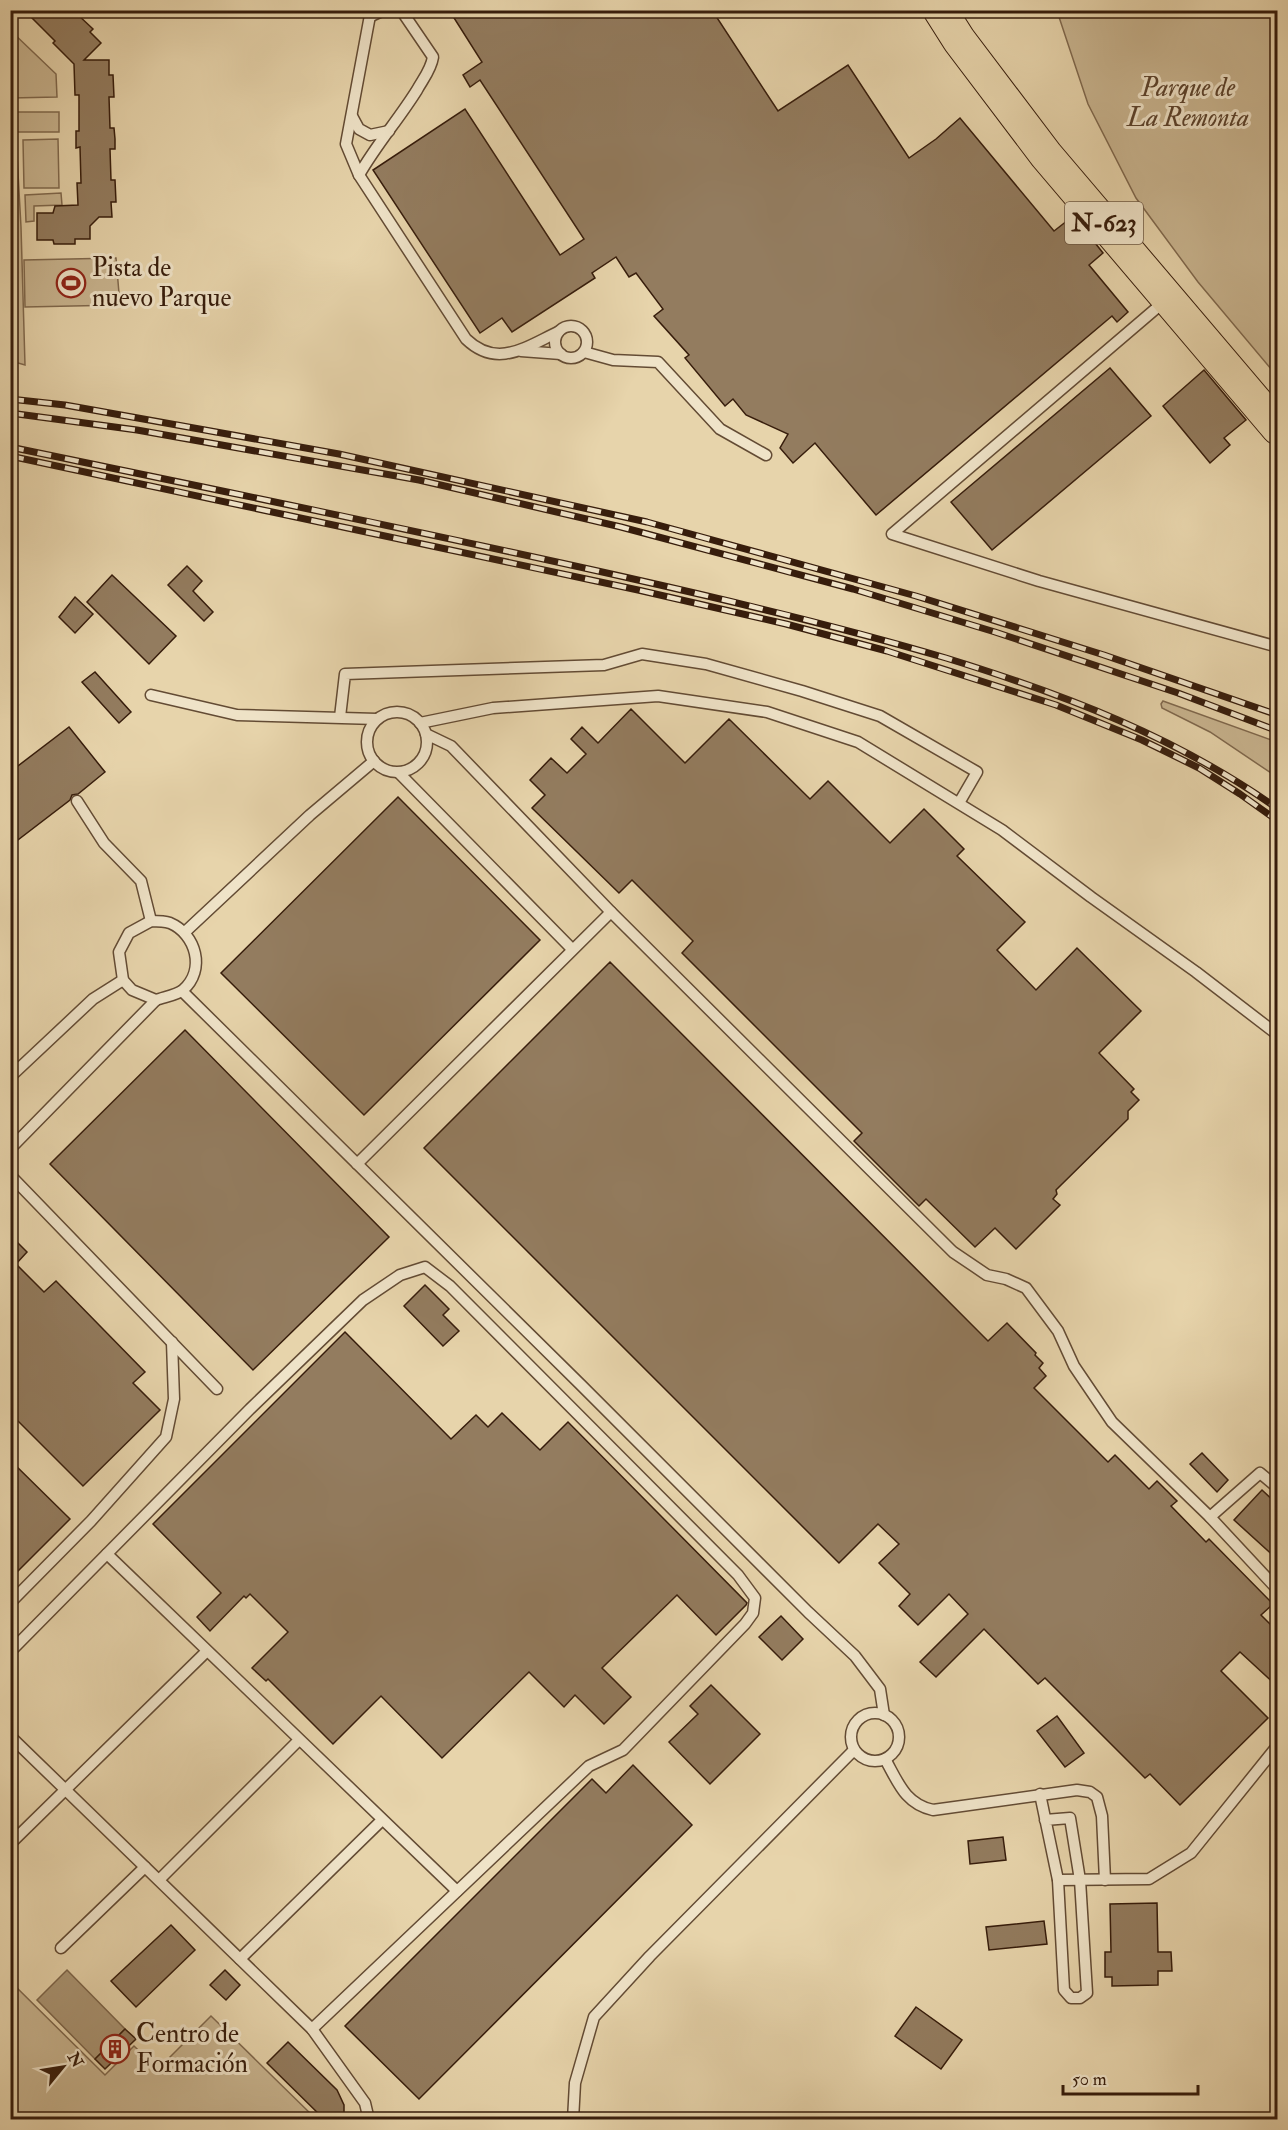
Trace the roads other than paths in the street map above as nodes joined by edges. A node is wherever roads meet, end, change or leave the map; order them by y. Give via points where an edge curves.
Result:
1 (384, 10) edge
2 (401, 10) edge
3 (940, 10) edge
4 (371, 13) edge
5 (351, 116) junction
6 (389, 130) junction
7 (359, 175) junction
8 (1168, 297) junction
9 (558, 332) junction
10 (518, 351) junction
11 (584, 352) junction
12 (561, 354) junction
13 (1278, 428) edge
14 (766, 455) dead end
15 (1278, 647) edge
16 (151, 695) dead end
17 (340, 717) junction
18 (377, 719) junction
19 (420, 723) junction
20 (426, 734) junction
21 (374, 761) junction
22 (399, 774) junction
23 (77, 801) dead end
24 (959, 803) junction
25 (611, 912) junction
26 (151, 921) junction
27 (185, 932) junction
28 (572, 949) junction
29 (123, 980) junction
30 (183, 991) junction
31 (156, 1000) junction
32 (1278, 1035) edge
33 (10, 1077) edge
34 (10, 1149) edge
35 (357, 1164) junction
36 (10, 1174) edge
37 (172, 1342) junction
38 (217, 1389) dead end
39 (1278, 1488) edge
40 (1210, 1517) junction
41 (107, 1554) junction
42 (1278, 1590) edge
43 (10, 1603) edge
44 (207, 1651) junction
45 (10, 1652) edge
46 (884, 1715) junction
47 (10, 1736) edge
48 (299, 1740) junction
49 (1278, 1745) edge
50 (854, 1750) junction
51 (885, 1760) junction
52 (66, 1790) junction
53 (1040, 1794) junction
54 (382, 1820) junction
55 (1046, 1820) junction
56 (10, 1844) edge
57 (145, 1867) junction
58 (159, 1880) junction
59 (1080, 1880) junction
60 (1105, 1880) junction
61 (1058, 1881) junction
62 (457, 1892) junction
63 (61, 1948) dead end
64 (240, 1959) junction
65 (312, 2029) junction
66 (369, 2120) edge
67 (573, 2120) edge

1 - 4 lane
2 - 6 lane via 433,57 431,67
3 - 8 highway, N-623 via 1046,155
4 - 5 lane
5 - 6 lane via 359,129 370,135
5 - 7 lane via 346,144
6 - 7 lane
7 - 10 lane via 466,339 493,355
8 - 13 highway, N-623
8 - 15 lane via 892,534 1039,581
9 - 10 lane
9 - 11 lane via 569,326 581,329 587,340
9 - 12 lane via 555,344
10 - 12 lane
11 - 12 lane via 573,358
11 - 14 lane via 613,360 657,362 720,429
16 - 17 lane via 237,715
17 - 18 lane
17 - 24 lane via 345,674 604,665 642,654 706,664 880,716 977,772
18 - 19 lane via 400,712
18 - 21 lane via 366,739 367,751
19 - 20 lane
19 - 24 lane via 493,708 658,696 767,712 858,742
20 - 22 lane via 423,757 416,766
20 - 25 lane via 451,746
21 - 22 lane via 382,769
21 - 27 lane
22 - 28 lane
23 - 26 lane via 104,843 141,881
24 - 32 lane via 1002,830
25 - 28 lane
25 - 40 lane via 953,1252 987,1275 1026,1288 1058,1331 1074,1366 1112,1422
26 - 27 lane via 168,922
26 - 29 lane via 129,933 119,952
27 - 30 lane via 197,956 194,975
28 - 35 lane
29 - 31 lane via 132,990
29 - 33 lane via 93,999
30 - 31 lane
30 - 35 lane
31 - 34 lane
35 - 46 lane via 855,1656 880,1689
36 - 37 lane
37 - 38 lane
37 - 43 lane via 174,1399 166,1437
39 - 40 lane via 1260,1473
40 - 42 lane
41 - 44 lane
41 - 45 lane
41 - 62 lane via 363,1300 400,1275 425,1267 450,1286 738,1575 755,1598 753,1612 745,1624 623,1750 589,1766
44 - 48 lane
44 - 52 lane
46 - 50 lane via 868,1714 855,1723 850,1738
46 - 51 lane via 899,1733 896,1748
47 - 52 lane
48 - 54 lane
48 - 58 lane
49 - 60 lane via 1191,1853 1149,1879
50 - 51 lane via 869,1761
50 - 67 lane via 594,2017 575,2083
51 - 53 lane via 910,1800 921,1808 949,1809
52 - 56 lane
52 - 57 lane
53 - 55 lane
53 - 60 lane via 1077,1790 1097,1797 1102,1815
54 - 62 lane
54 - 64 lane
55 - 59 lane via 1070,1818
55 - 61 lane
57 - 58 lane
57 - 63 lane
58 - 64 lane
59 - 60 lane
59 - 61 lane
59 - 61 lane via 1087,1993 1080,1998 1071,1998 1064,1990
62 - 65 lane
64 - 65 lane
65 - 66 lane via 365,2103

